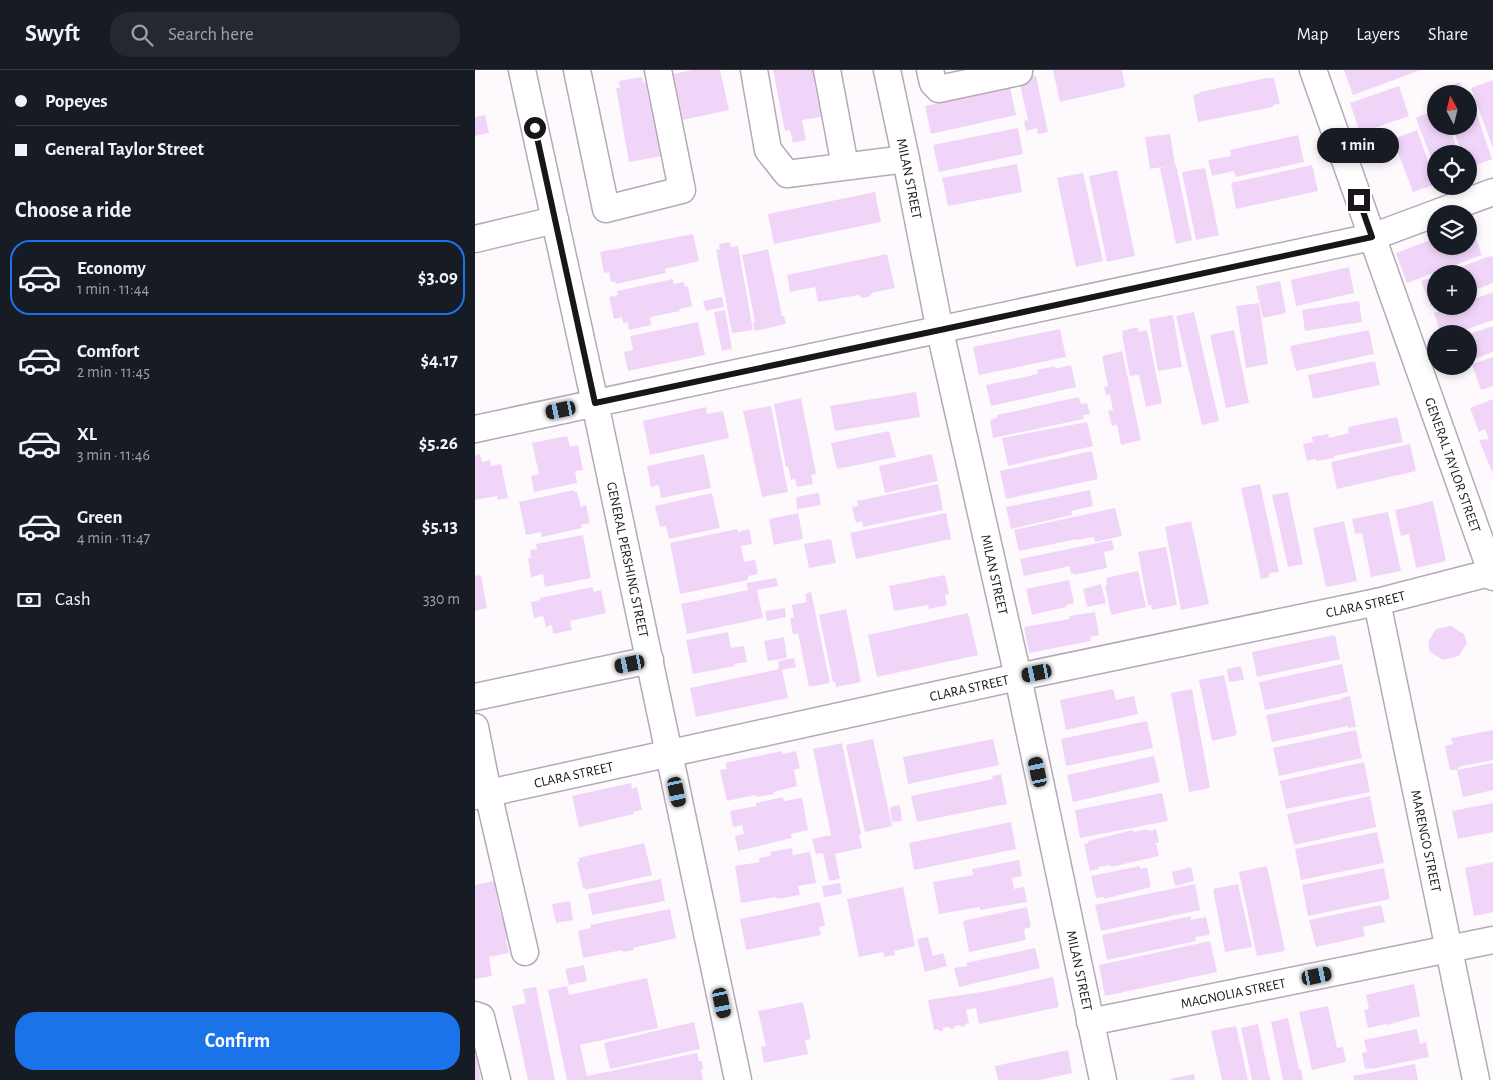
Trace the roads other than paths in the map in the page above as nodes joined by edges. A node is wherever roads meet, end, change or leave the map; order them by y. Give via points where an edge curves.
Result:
1 (522, 70) edge
2 (577, 70) edge
3 (659, 70) edge
4 (754, 70) edge
5 (827, 70) edge
6 (1019, 70) edge
7 (1313, 70) edge
8 (931, 77) edge
9 (889, 82) edge
10 (907, 158) junction
11 (845, 166) junction
12 (1493, 192) edge
13 (555, 220) junction
14 (1372, 237) junction
15 (475, 239) edge
16 (940, 330) junction
17 (595, 403) junction
18 (475, 429) edge
19 (1493, 574) edge
20 (1377, 602) junction
21 (650, 660) junction
22 (1018, 677) junction
23 (475, 696) edge
24 (475, 728) edge
25 (669, 753) junction
26 (482, 794) edge
27 (1493, 940) edge
28 (1449, 948) junction
29 (525, 952) dead end
30 (475, 1015) edge
31 (1090, 1022) junction
32 (497, 1080) edge
33 (738, 1080) edge
34 (1103, 1080) edge
35 (1477, 1080) edge

1 - 13 street, GENERAL PERSHING STREET
2 - 3 street via 606,209 682,190
4 - 11 street via 768,150 787,174
5 - 11 street
6 - 8 street via 939,89
7 - 14 street, GENERAL TAYLOR STREET
8 - 9 street
9 - 10 street, MILAN STREET
10 - 11 street
10 - 16 street, MILAN STREET
12 - 14 street
13 - 15 street
13 - 17 street, GENERAL PERSHING STREET
14 - 16 street
14 - 19 street, GENERAL TAYLOR STREET
16 - 17 street
16 - 22 street, MILAN STREET
17 - 18 street
17 - 21 street, GENERAL PERSHING STREET
19 - 20 street, CLARA STREET
20 - 22 street, CLARA STREET
20 - 28 street, MARENGO STREET
21 - 23 street
21 - 25 street, GENERAL PERSHING STREET
22 - 25 street, CLARA STREET
22 - 31 street, MILAN STREET
24 - 26 street
25 - 26 street, CLARA STREET
25 - 33 street, GENERAL PERSHING STREET
26 - 29 street
27 - 28 street, MAGNOLIA STREET
28 - 31 street, MAGNOLIA STREET
28 - 35 street, MARENGO STREET
30 - 32 street via 481,1016
31 - 34 street, MILAN STREET

